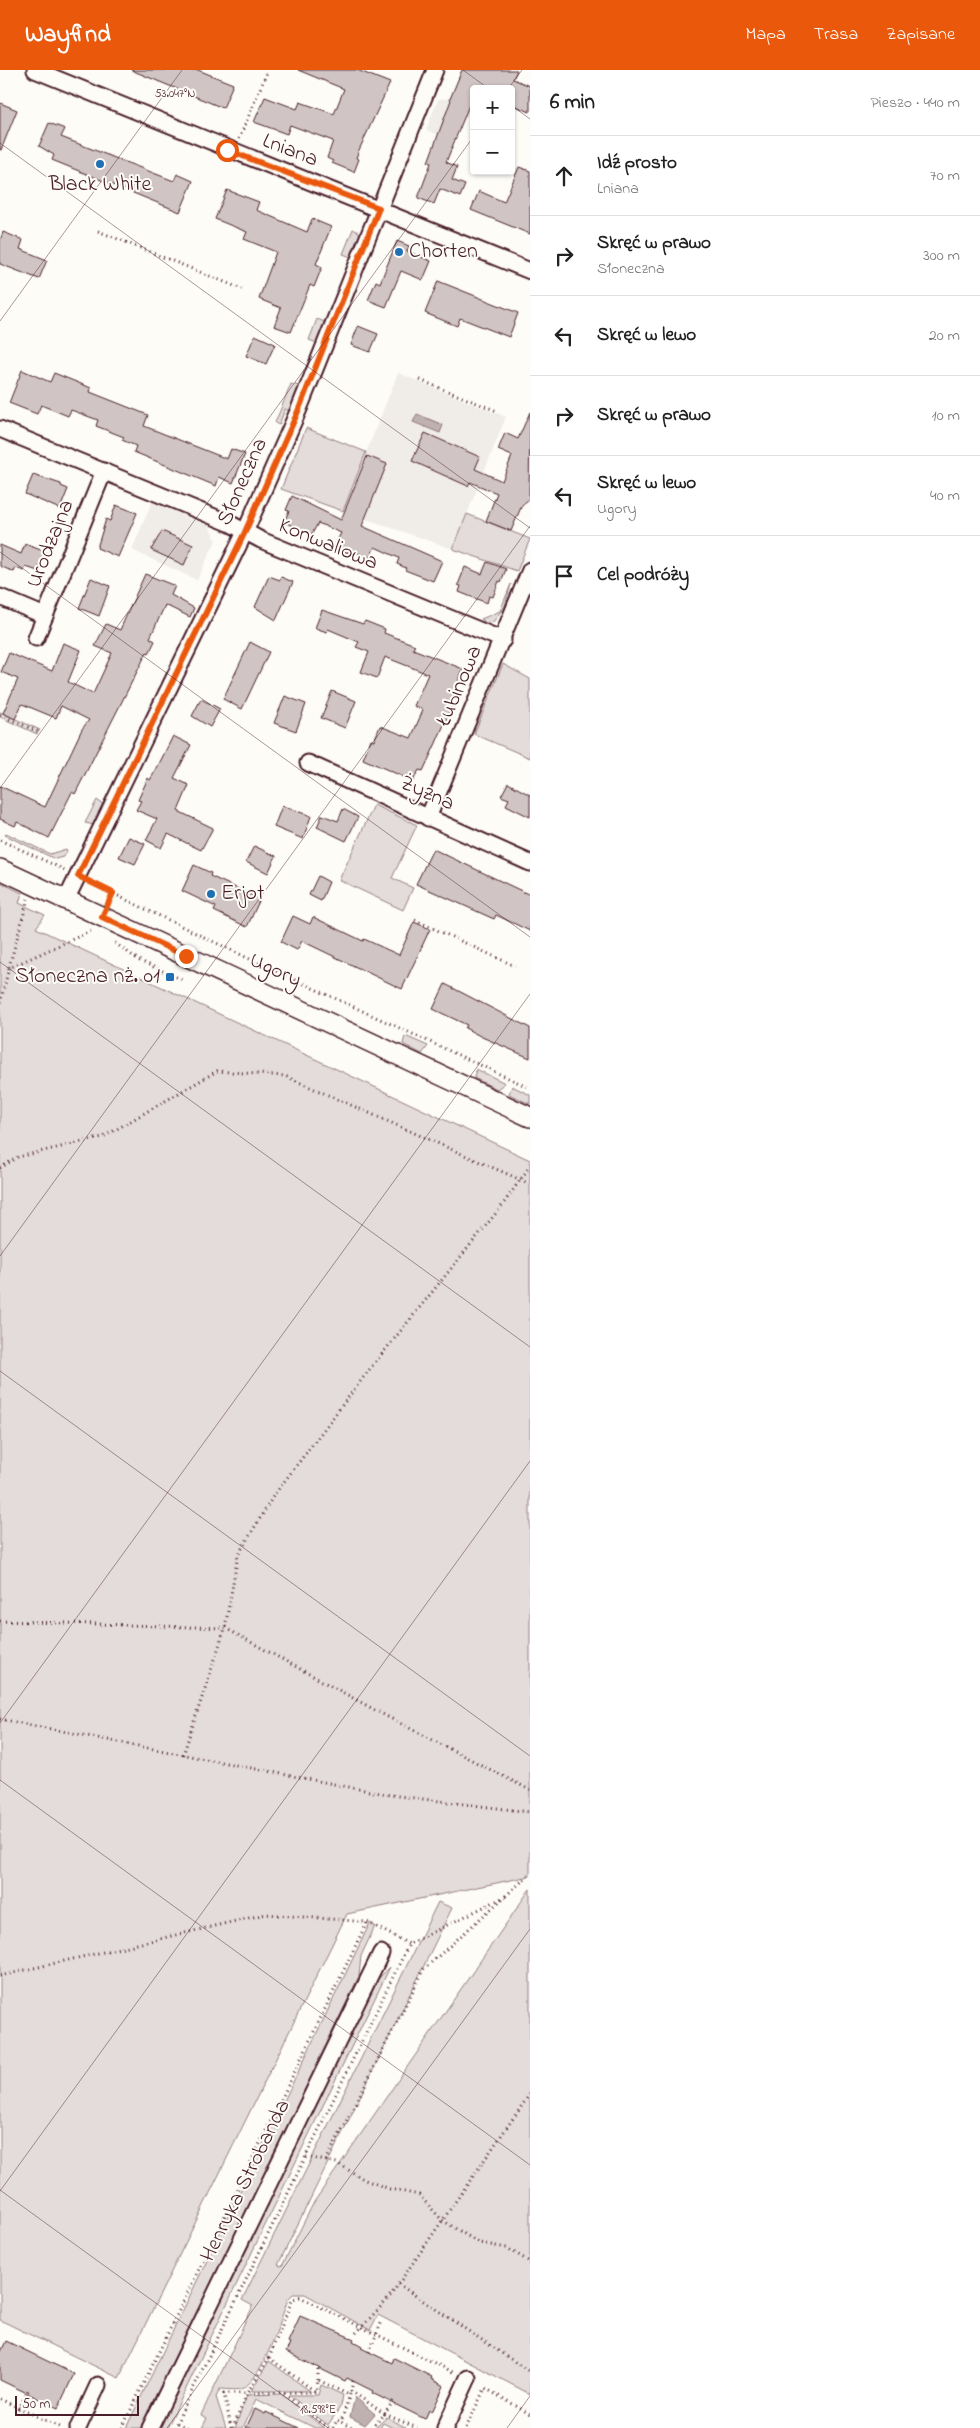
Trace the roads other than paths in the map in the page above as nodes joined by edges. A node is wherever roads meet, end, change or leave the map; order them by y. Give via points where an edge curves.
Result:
1 (35, 70) edge
2 (435, 70) edge
3 (379, 208) junction
4 (530, 271) edge
5 (0, 429) edge
6 (104, 471) junction
7 (245, 532) junction
8 (530, 570) edge
9 (0, 597) edge
10 (45, 616) junction
11 (36, 638) dead end
12 (503, 640) junction
13 (308, 763) dead end
14 (428, 818) junction
15 (530, 863) edge
16 (0, 869) edge
17 (66, 900) junction
18 (530, 1117) edge
19 (381, 1953) dead end
20 (468, 2378) road end
21 (98, 2385) dead end
22 (78, 2428) edge
23 (150, 2428) edge
24 (445, 2428) edge

1 - 3 street, Lniana via 227,150
2 - 3 street, Słoneczna
3 - 4 street, Lniana
3 - 7 street, Słoneczna via 299,409
5 - 6 street, Konwaliowa
6 - 7 street, Konwaliowa
6 - 10 street, Urodzajna
7 - 12 street, Konwaliowa
7 - 17 street, Słoneczna
8 - 12 street, Łubinowa
9 - 10 street, Urodzajna
10 - 11 street
12 - 14 street, Łubinowa
13 - 14 street, Żyzna
14 - 15 street, Żyzna
16 - 17 street, Ugory
17 - 18 street, Ugory
19 - 23 street, Henryka Strobanda
20 - 24 street
21 - 22 street

